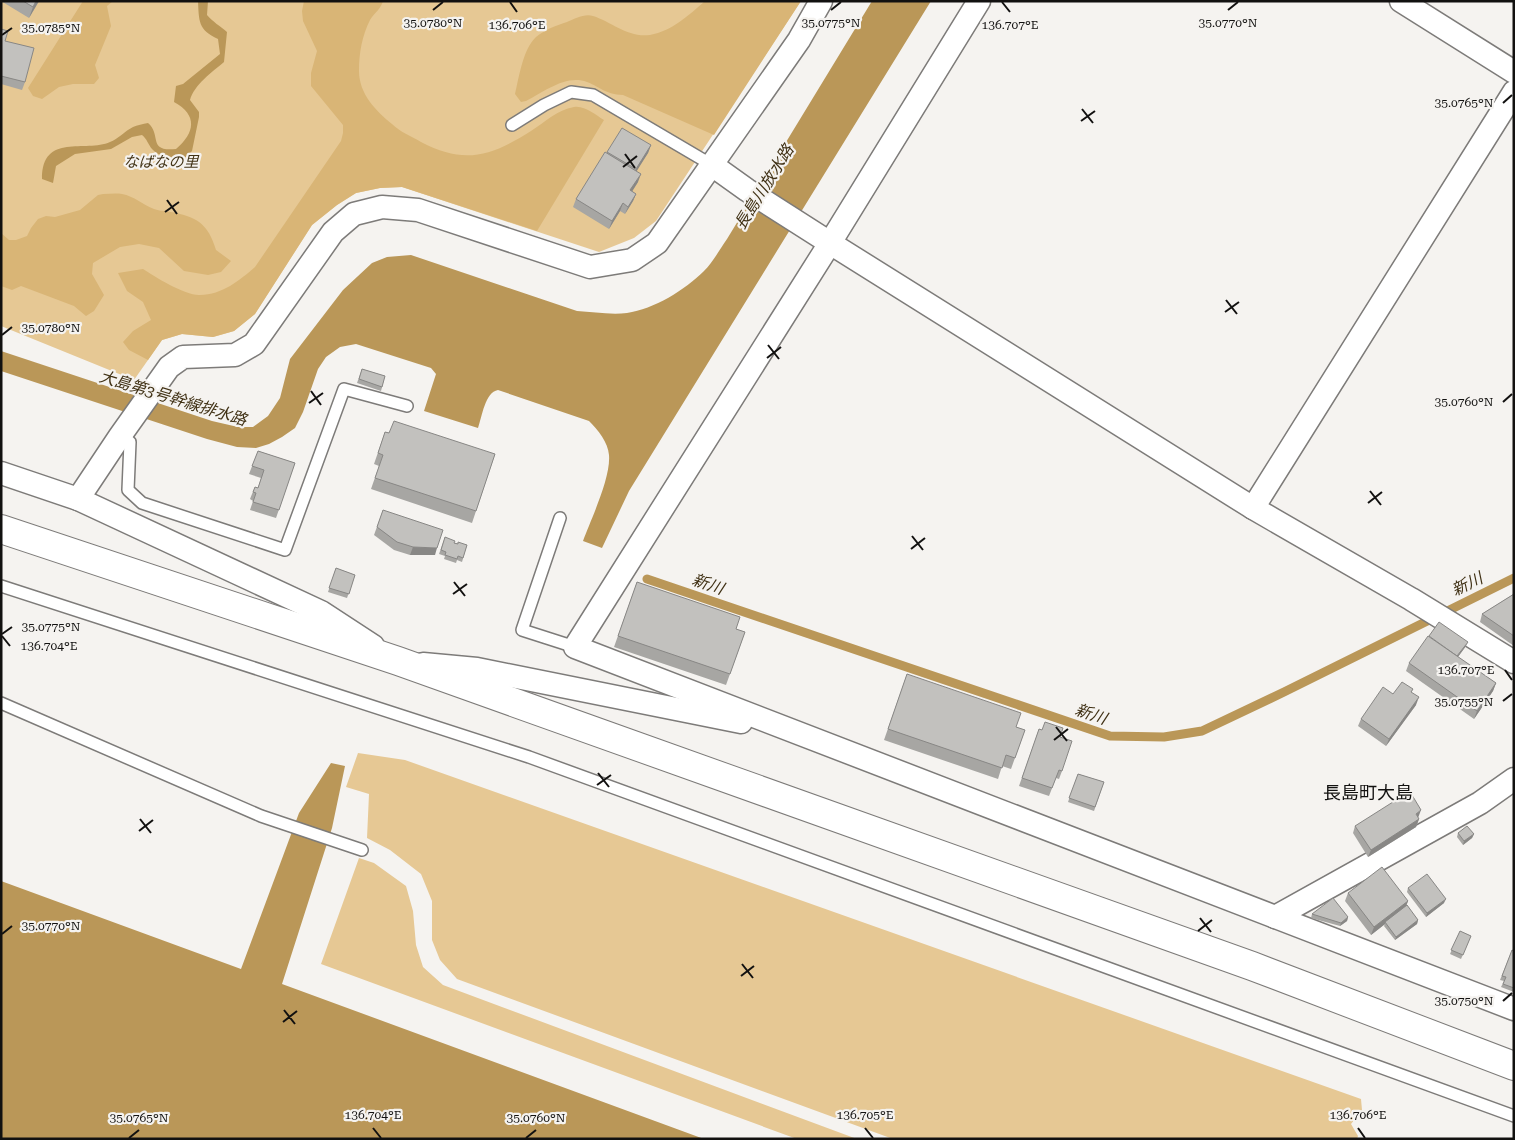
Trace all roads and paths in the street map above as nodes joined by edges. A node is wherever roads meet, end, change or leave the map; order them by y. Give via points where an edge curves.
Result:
1 (821, 1) edge
2 (979, 1) edge
3 (1402, 1) edge
4 (1514, 72) edge
5 (1514, 92) edge
6 (512, 125) dead end
7 (712, 165) junction
8 (830, 243) junction
9 (407, 406) dead end
10 (123, 432) junction
11 (1, 473) edge
12 (78, 498) junction
13 (1253, 508) junction
14 (560, 518) dead end
15 (1, 529) edge
16 (1, 586) edge
17 (575, 647) junction
18 (398, 661) junction
19 (1514, 662) edge
20 (1, 703) edge
21 (803, 735) junction
22 (1514, 779) edge
23 (362, 850) dead end
24 (1275, 917) junction
25 (1514, 1009) edge
26 (1514, 1066) edge
27 (1514, 1116) edge

1 - 7 street via 799,40
2 - 8 street
3 - 4 street
5 - 13 street
6 - 7 lane via 571,92 593,94
7 - 8 street
7 - 10 street via 657,243 632,260 590,267 418,210 382,207 354,214 334,232 254,344 235,355 183,357 169,367
8 - 13 street
8 - 17 street
9 - 10 lane via 344,388 285,550 142,503 128,490 130,442
10 - 12 street
11 - 12 street
12 - 18 street via 321,612
13 - 19 street
14 - 17 lane via 522,630
15 - 18 street
16 - 27 lane via 530,757
17 - 21 street
18 - 21 street via 477,669
18 - 26 street via 1252,966
20 - 23 lane via 261,816
21 - 24 street
22 - 24 street via 1480,802
24 - 25 street

